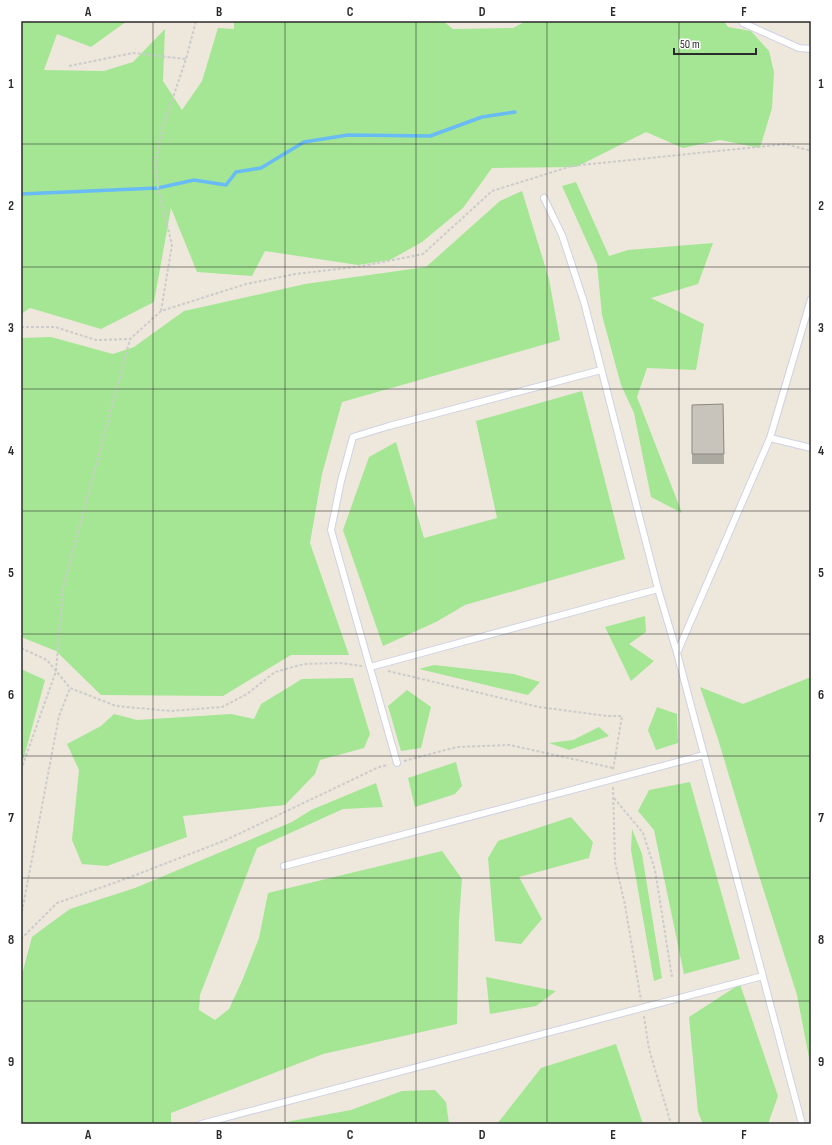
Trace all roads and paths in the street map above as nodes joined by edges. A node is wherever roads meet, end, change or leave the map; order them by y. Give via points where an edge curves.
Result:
1 (196, 21) edge
2 (743, 23) dead end
3 (811, 49) edge
4 (186, 59) junction
5 (69, 66) dead end
6 (811, 151) edge
7 (544, 198) dead end
8 (811, 299) edge
9 (161, 311) junction
10 (21, 327) edge
11 (130, 339) junction
12 (601, 370) junction
13 (770, 438) junction
14 (811, 448) edge
15 (658, 589) junction
16 (21, 648) edge
17 (677, 653) junction
18 (370, 667) junction
19 (385, 671) dead end
20 (56, 672) junction
21 (70, 688) junction
22 (704, 755) junction
23 (398, 763) junction
24 (613, 768) junction
25 (21, 770) edge
26 (613, 776) dead end
27 (613, 783) dead end
28 (613, 797) junction
29 (284, 866) dead end
30 (21, 917) edge
31 (21, 939) edge
32 (763, 976) junction
33 (672, 977) dead end
34 (642, 1003) dead end
35 (643, 1011) dead end
36 (201, 1124) edge
37 (672, 1124) edge
38 (802, 1124) edge

1 - 4 path
2 - 3 lane via 799,48
4 - 5 path via 133,53
4 - 9 path via 161,133 156,163 158,188 172,245
6 - 9 path via 786,144 572,166 492,191 423,254 246,284
7 - 12 lane via 562,235 584,302
8 - 13 lane
9 - 11 path
10 - 11 path via 55,327 96,340
11 - 20 path via 63,588
12 - 15 lane
12 - 18 lane via 353,437 331,530
13 - 14 lane
13 - 17 lane
15 - 17 lane
15 - 18 lane
16 - 20 path via 47,660
17 - 22 lane
18 - 21 path via 340,663 304,664 275,672 247,694 222,707 171,711 116,706
18 - 23 lane
19 - 24 path via 539,707 622,716
20 - 21 path
20 - 25 path
21 - 30 path via 59,716
22 - 29 lane
22 - 32 lane
23 - 24 path via 458,747 510,745
23 - 31 path via 379,767 226,840 57,902
24 - 26 path
27 - 28 path
28 - 33 path via 646,840 655,870
28 - 34 path via 615,862
32 - 36 lane
32 - 38 lane
35 - 37 path via 649,1049

